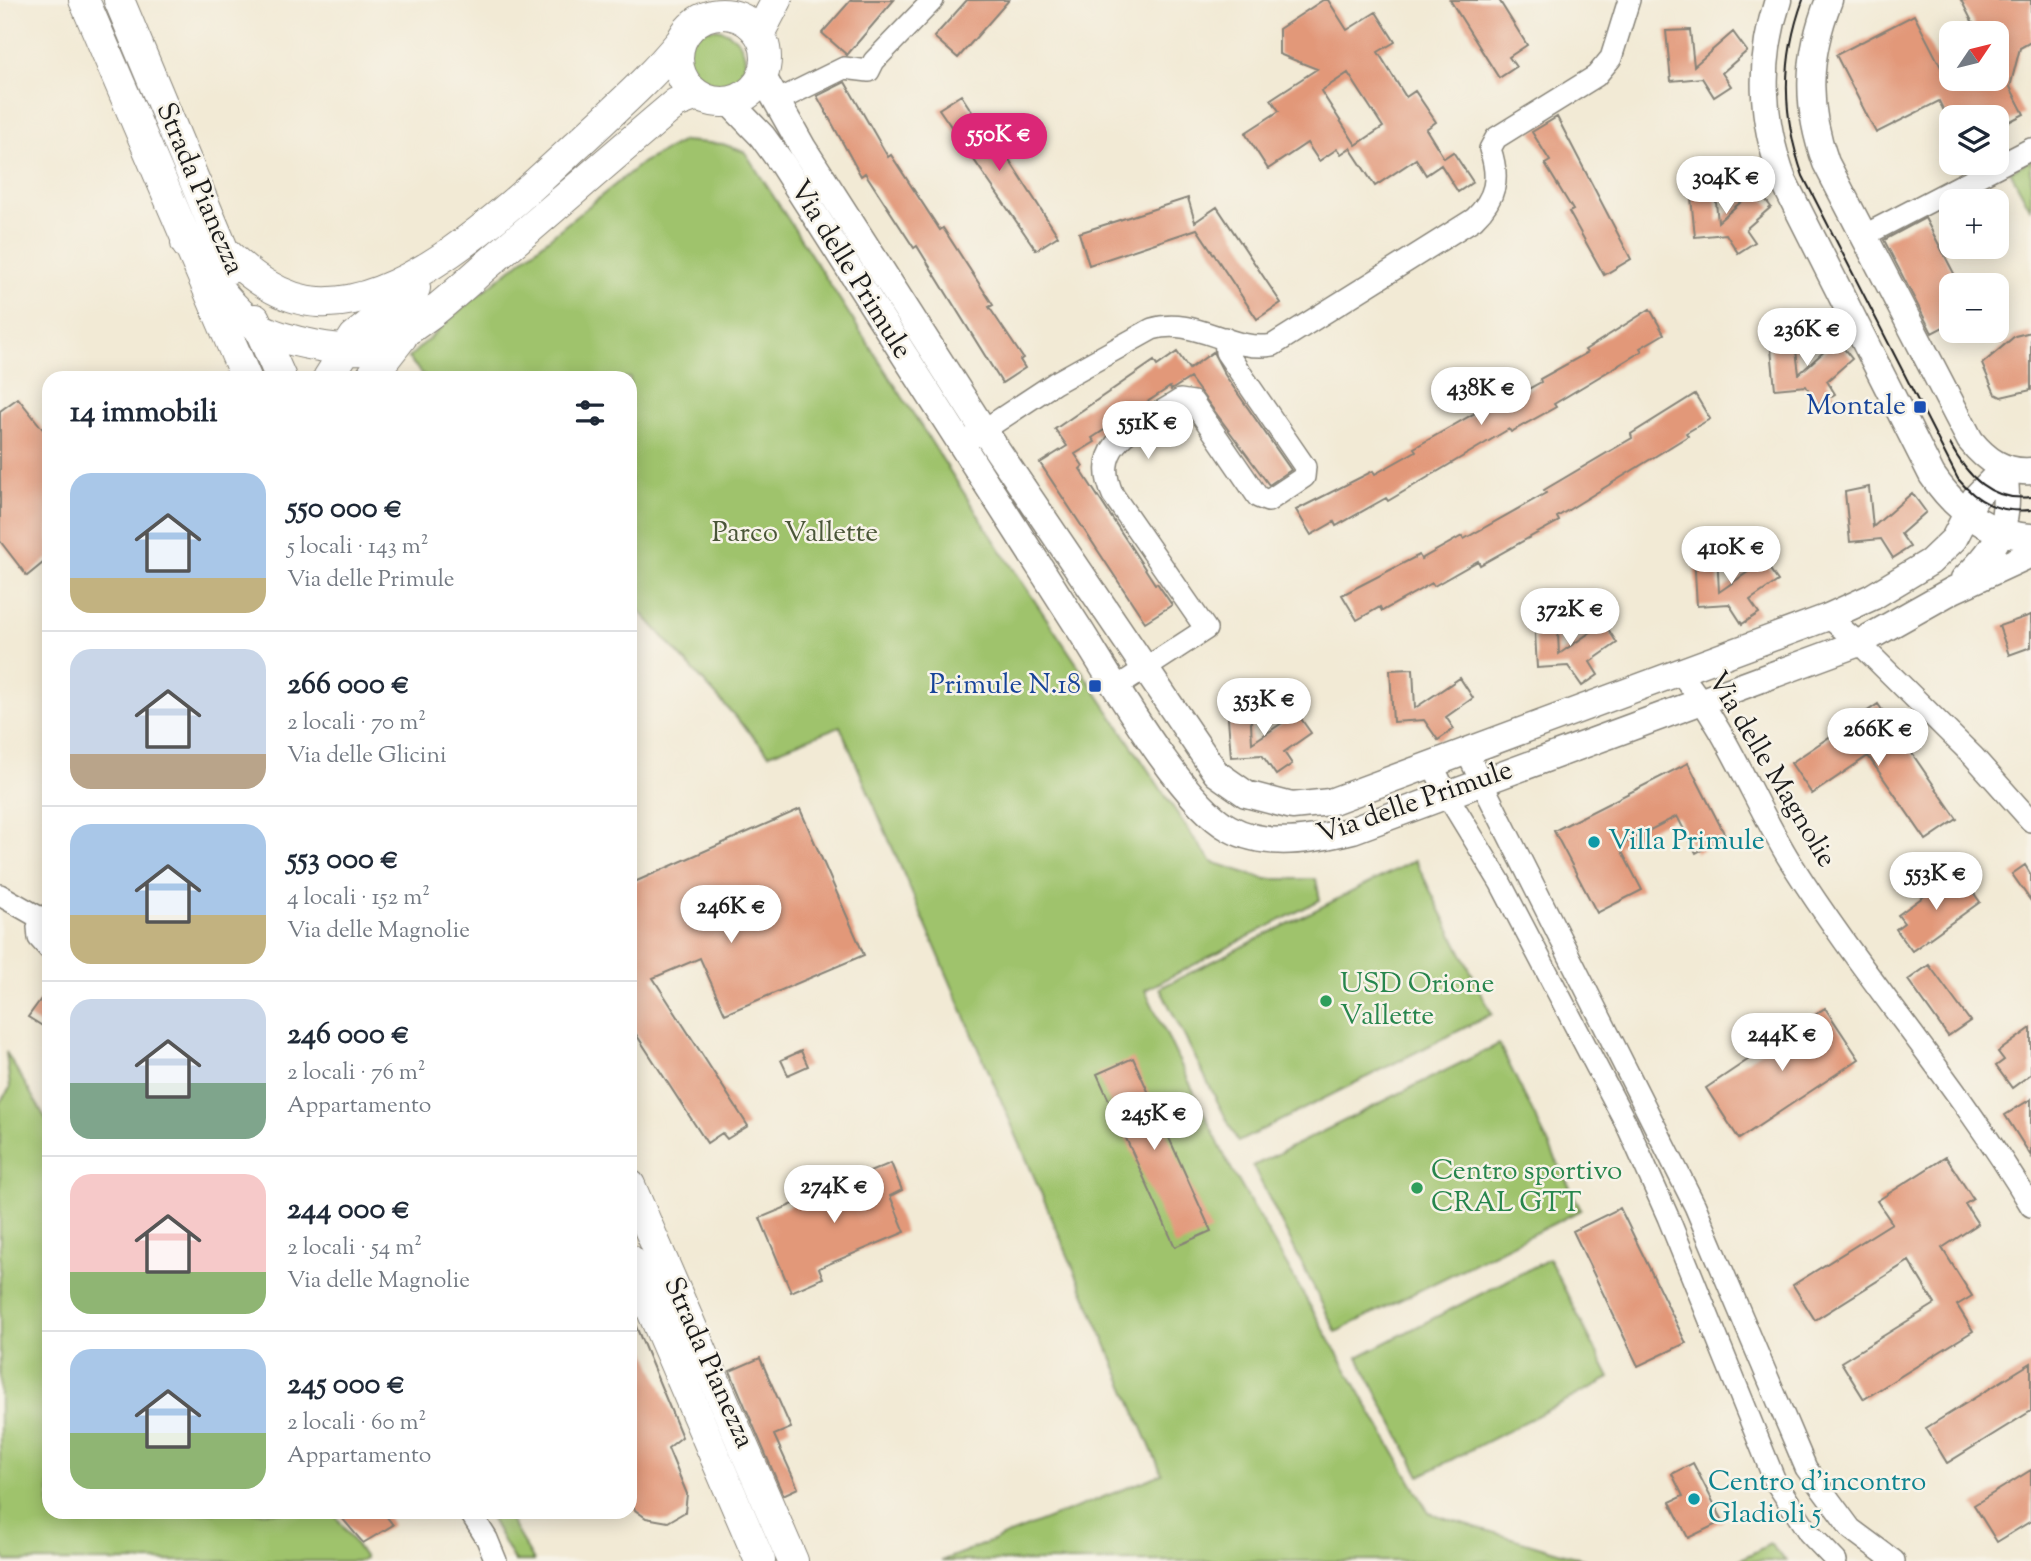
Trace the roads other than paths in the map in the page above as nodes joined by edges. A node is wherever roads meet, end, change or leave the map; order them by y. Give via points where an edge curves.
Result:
1 (84, 0) edge
2 (119, 0) edge
3 (777, 0) edge
4 (933, 0) edge
5 (1629, 0) edge
6 (1778, 0) edge
7 (1829, 0) edge
8 (720, 7) edge
9 (759, 34) junction
10 (681, 41) junction
11 (769, 88) junction
12 (697, 95) junction
13 (729, 102) junction
14 (2031, 149) edge
15 (1864, 236) junction
16 (186, 243) junction
17 (223, 250) junction
18 (441, 259) junction
19 (258, 327) junction
20 (411, 327) junction
21 (1225, 338) junction
22 (346, 348) junction
23 (243, 371) edge
24 (278, 371) edge
25 (332, 371) edge
26 (376, 371) edge
27 (983, 429) junction
28 (961, 445) junction
29 (2004, 468) junction
30 (2031, 471) edge
31 (1967, 515) junction
32 (2002, 532) junction
33 (2031, 537) edge
34 (2031, 554) edge
35 (1953, 590) junction
36 (1828, 617) junction
37 (1859, 642) junction
38 (1143, 668) junction
39 (1680, 673) junction
40 (1117, 687) junction
41 (1704, 702) junction
42 (1467, 753) junction
43 (1433, 766) junction
44 (1481, 781) junction
45 (1447, 795) junction
46 (2031, 821) edge
47 (0, 895) edge
48 (42, 914) edge
49 (1575, 963) junction
50 (1550, 975) junction
51 (1651, 1114) junction
52 (1627, 1125) junction
53 (637, 1201) edge
54 (2031, 1206) edge
55 (1724, 1274) junction
56 (637, 1276) edge
57 (1695, 1286) junction
58 (751, 1465) junction
59 (724, 1478) junction
60 (474, 1519) edge
61 (496, 1561) edge
62 (760, 1561) edge
63 (793, 1561) edge
64 (1836, 1561) edge
65 (1894, 1561) edge

1 - 16 main road, Strada Pianezza
2 - 17 main road, Strada Pianezza
3 - 9 main road
4 - 11 street via 869,71 844,68
5 - 21 street via 1611,58 1596,76 1496,138 1490,149 1496,190 1474,219 1273,345 1257,348
6 - 31 street via 1763,62 1764,110 1783,180 1932,475
7 - 15 street via 1814,44 1810,102 1826,163
8 - 9 main road
8 - 10 main road via 688,29
9 - 11 main road
10 - 12 main road via 678,68
10 - 18 main road via 657,72 534,185
11 - 13 main road
11 - 27 street, Via delle Primule
12 - 13 main road
12 - 20 main road via 676,103
13 - 28 street, Via delle Primule via 781,162
14 - 15 street
15 - 29 street via 1969,440 1988,460
16 - 19 main road via 217,285
16 - 23 main road, Strada Pianezza
17 - 18 main road via 251,277 317,302 368,296
17 - 19 main road, Strada Pianezza
18 - 22 main road
19 - 22 main road via 286,339
19 - 24 main road, Strada Pianezza
20 - 22 main road via 377,346
20 - 26 main road
21 - 27 street via 1187,325 1152,329
21 - 38 street via 1226,352 1305,467 1304,477 1268,501 1258,497 1193,402 1180,400 1112,446 1105,459 1105,477 1113,495 1206,629
22 - 25 main road
27 - 28 street
27 - 38 street, Via delle Primule
28 - 40 street, Via delle Primule
29 - 30 street
29 - 31 street, Via delle Primule via 1984,487
29 - 32 street, Via delle Primule via 2007,510
31 - 32 street
31 - 36 street, Via delle Primule via 1954,539 1930,562
32 - 33 street
32 - 35 street, Via delle Primule via 1987,558
34 - 35 street, Via delle Primule
35 - 37 street, Via delle Primule
36 - 37 street
36 - 39 street, Via delle Primule
37 - 41 street, Via delle Primule
37 - 46 street
38 - 40 street
38 - 43 street, Via delle Primule via 1216,773 1246,794 1292,806 1330,802
39 - 41 street, Via delle Magnolie
39 - 42 street, Via delle Primule
40 - 45 street, Via delle Primule via 1193,799 1229,828 1270,840 1311,841
41 - 44 street, Via delle Primule
41 - 54 street, Via delle Magnolie via 1790,860 1978,1121
42 - 43 street, Via delle Primule
42 - 44 street
43 - 45 street
44 - 45 street, Via delle Primule
44 - 49 street
45 - 50 street
47 - 48 street
49 - 50 street
49 - 51 street
50 - 52 street
51 - 52 street
51 - 55 street
52 - 57 street
53 - 58 main road, Strada Pianezza
55 - 57 street
55 - 65 street via 1806,1468 1851,1529
56 - 59 main road, Strada Pianezza
57 - 64 street via 1775,1481 1808,1532
58 - 59 street, Strada Pianezza
58 - 63 main road, Strada Pianezza
59 - 62 main road, Strada Pianezza
60 - 61 street

